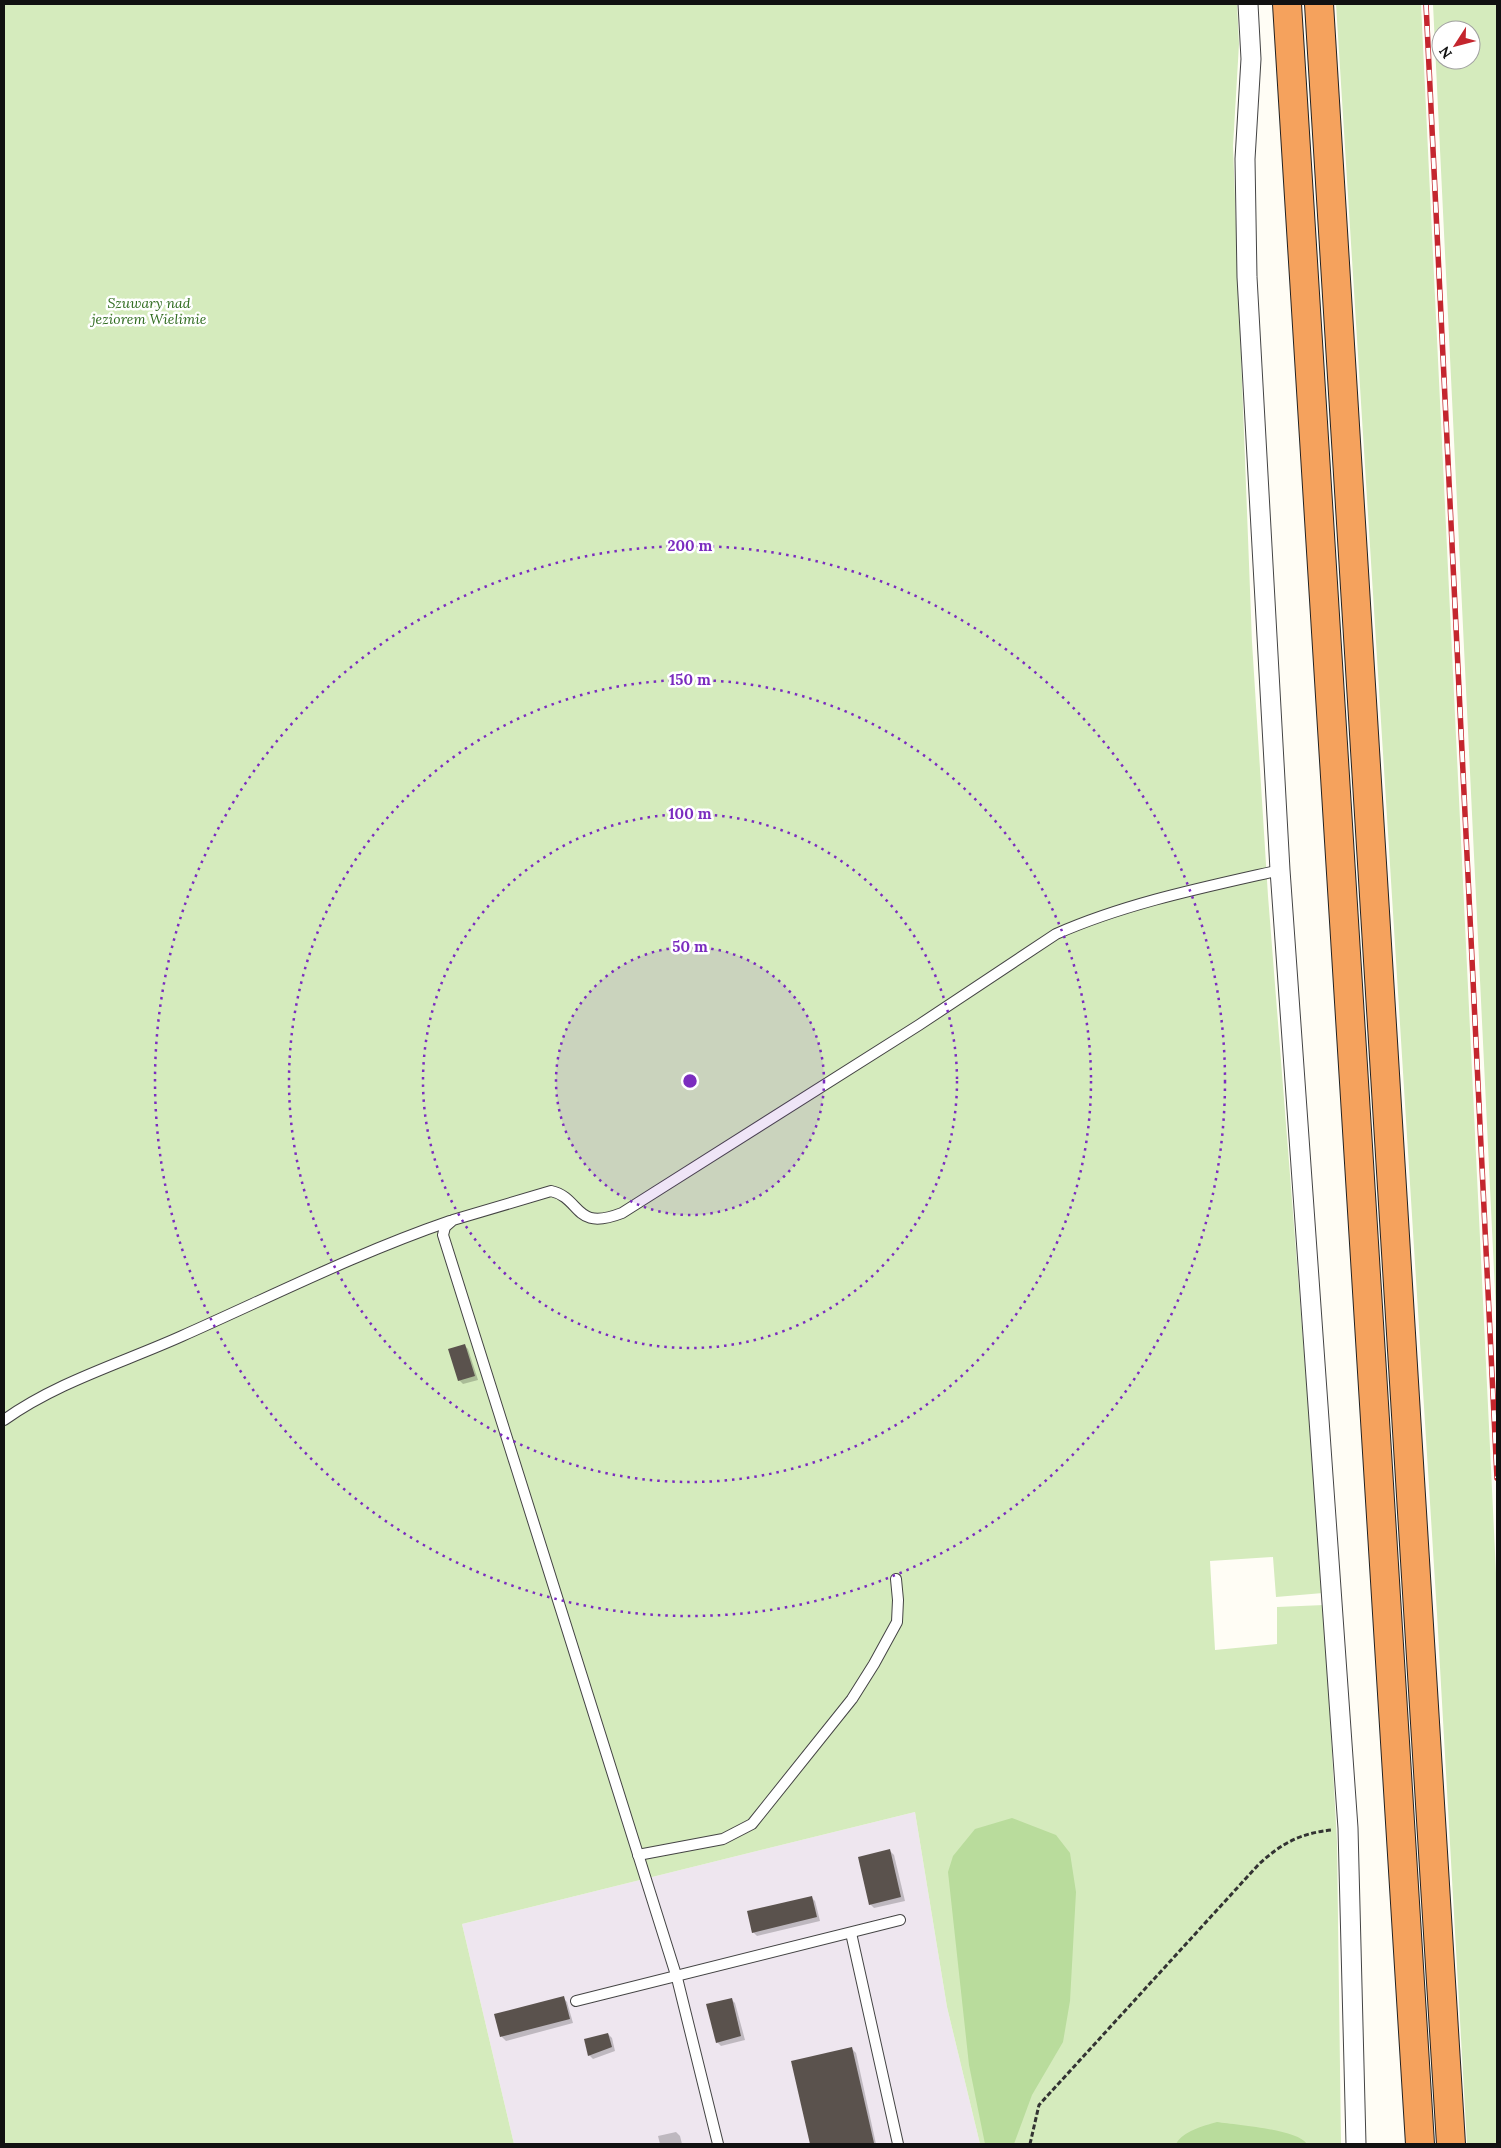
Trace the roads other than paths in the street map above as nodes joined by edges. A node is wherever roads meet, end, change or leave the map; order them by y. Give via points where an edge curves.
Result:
1 (1248, 4) edge
2 (1286, 4) edge
3 (1319, 4) edge
4 (1280, 870) junction
5 (453, 1220) junction
6 (4, 1420) edge
7 (896, 1579) dead end
8 (638, 1855) junction
9 (900, 1920) dead end
10 (852, 1933) junction
11 (677, 1978) junction
12 (576, 2001) dead end
13 (718, 2144) edge
14 (898, 2144) edge
15 (1356, 2144) edge
16 (1420, 2144) edge
17 (1451, 2144) edge

1 - 4 street via 1251,60 1245,159 1247,277
2 - 16 highway
3 - 17 highway
4 - 5 lane via 1197,888 1080,923 1056,934 919,1025 608,1218 581,1214 560,1193 551,1191
4 - 15 street via 1348,1828
5 - 6 lane via 396,1240 181,1337 49,1392
5 - 8 lane via 445,1227 443,1235
7 - 8 lane via 897,1622 874,1664 852,1699 752,1824 723,1839
8 - 11 lane
9 - 10 lane
10 - 11 lane
10 - 14 lane
11 - 12 lane
11 - 13 lane

